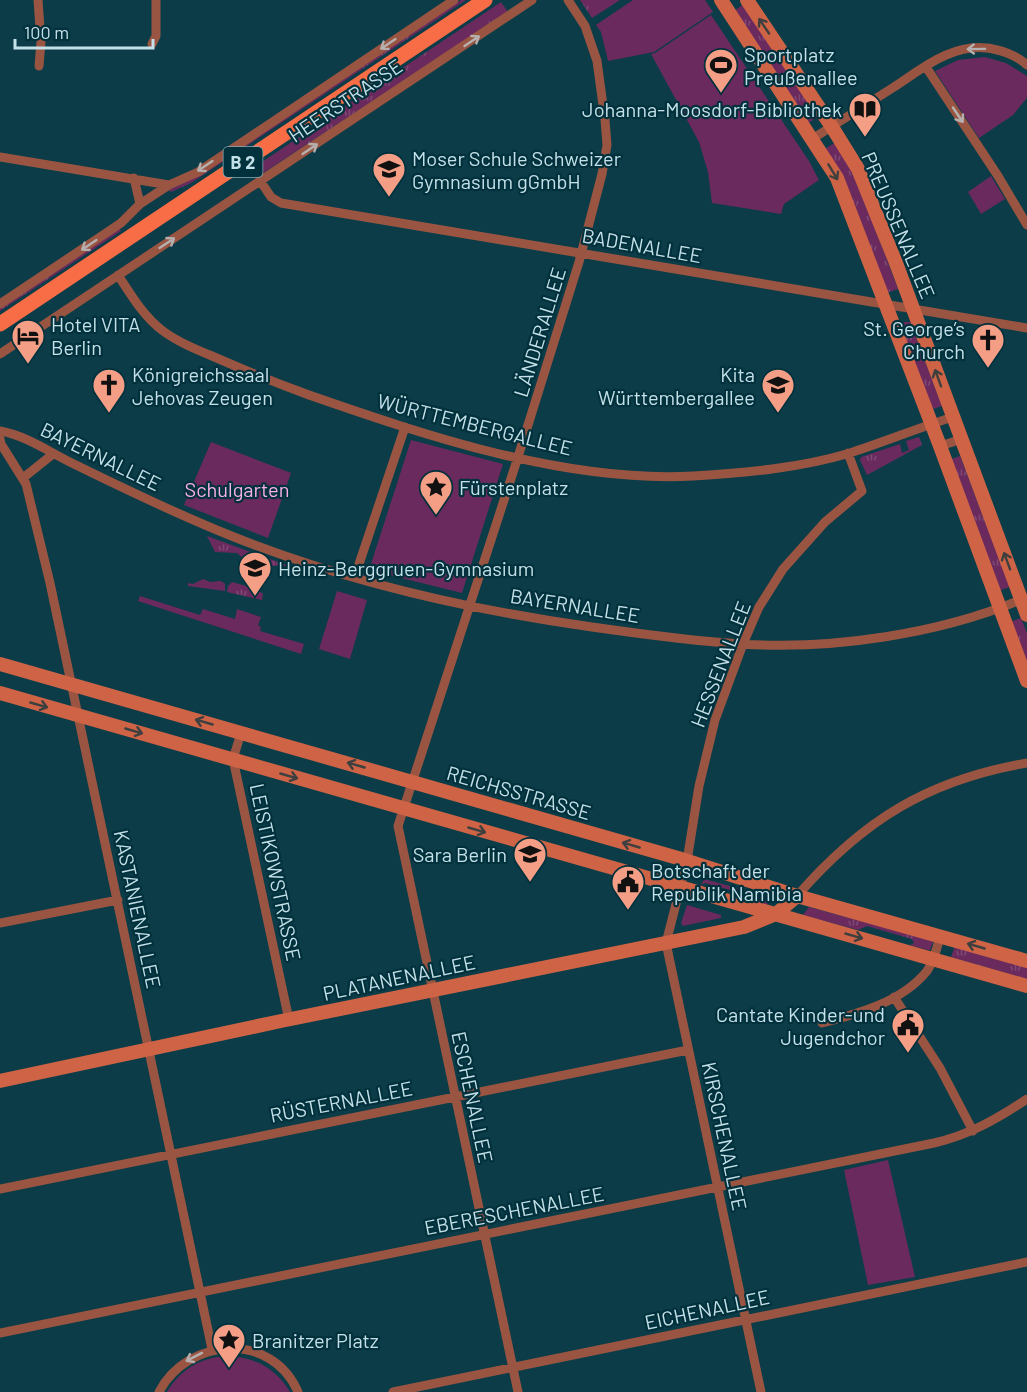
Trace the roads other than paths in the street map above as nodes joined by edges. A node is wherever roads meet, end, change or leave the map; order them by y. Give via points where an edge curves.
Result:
1 (38, 0) edge
2 (156, 0) edge
3 (454, 0) edge
4 (485, 0) edge
5 (532, 0) edge
6 (568, 0) edge
7 (721, 0) edge
8 (747, 0) edge
9 (152, 44) dead end
10 (1027, 65) edge
11 (39, 66) dead end
12 (926, 67) junction
13 (832, 127) junction
14 (812, 139) junction
15 (0, 157) edge
16 (134, 178) junction
17 (261, 182) junction
18 (170, 185) junction
19 (140, 204) junction
20 (1027, 225) edge
21 (582, 254) junction
22 (118, 275) junction
23 (0, 304) edge
24 (885, 304) junction
25 (913, 309) junction
26 (0, 324) edge
27 (1027, 328) edge
28 (0, 354) edge
29 (953, 417) junction
30 (931, 424) junction
31 (405, 427) junction
32 (0, 431) edge
33 (0, 439) edge
34 (962, 440) junction
35 (940, 446) junction
36 (848, 453) junction
37 (53, 454) junction
38 (518, 457) junction
39 (23, 478) junction
40 (355, 576) junction
41 (1024, 599) edge
42 (470, 606) junction
43 (999, 608) junction
44 (1027, 615) edge
45 (743, 644) junction
46 (0, 664) edge
47 (1027, 681) edge
48 (72, 685) junction
49 (0, 693) edge
50 (78, 715) junction
51 (241, 733) junction
52 (233, 759) junction
53 (1027, 763) edge
54 (412, 782) junction
55 (404, 809) junction
56 (687, 861) junction
57 (680, 888) junction
58 (797, 896) junction
59 (118, 900) junction
60 (776, 914) junction
61 (0, 923) edge
62 (940, 936) junction
63 (666, 943) junction
64 (934, 958) junction
65 (1027, 960) edge
66 (1027, 986) edge
67 (432, 990) junction
68 (894, 997) junction
69 (289, 1020) junction
70 (822, 1023) dead end
71 (150, 1049) junction
72 (688, 1050) junction
73 (0, 1081) edge
74 (456, 1097) junction
75 (1027, 1099) edge
76 (973, 1131) junction
77 (171, 1154) junction
78 (717, 1187) junction
79 (0, 1189) edge
80 (484, 1234) junction
81 (1027, 1262) edge
82 (200, 1292) junction
83 (746, 1320) junction
84 (0, 1333) edge
85 (212, 1350) junction
86 (513, 1368) junction
87 (159, 1392) edge
88 (298, 1392) edge
89 (393, 1392) edge
90 (518, 1392) edge
91 (761, 1392) edge

1 - 11 street
2 - 9 street via 156,36
3 -> 18 street, HEERSTRASSE via 198,172
4 - 26 main road, HEERSTRASSE / B 2
17 -> 5 street, HEERSTRASSE
6 - 21 street, LÄNDERALLEE via 585,26 597,61 607,145
7 - 14 street, PREUSSENALLEE
13 -> 8 street, PREUSSENALLEE
10 -> 12 street via 1012,55 971,48 950,53
12 - 13 street
12 -> 20 street
13 - 14 street
13 - 25 street, PREUSSENALLEE via 858,170
14 -> 24 street, PREUSSENALLEE via 837,178
15 - 16 street
16 - 18 street
16 - 19 street
17 - 21 street, BADENALLEE via 271,197 281,203
22 -> 17 street, HEERSTRASSE
18 - 19 street, HEERSTRASSE
19 -> 23 street, HEERSTRASSE via 121,223
21 - 24 street, BADENALLEE
21 - 38 street, LÄNDERALLEE
22 - 28 street, HEERSTRASSE
22 - 31 street, WÜRTTEMBERGALLEE via 148,317 184,344 277,384
24 - 25 street, BADENALLEE
24 - 30 street, PREUSSENALLEE
25 - 27 street, BADENALLEE
29 -> 25 street, PREUSSENALLEE
29 - 30 street
29 - 34 street, PREUSSENALLEE
30 - 35 street, PREUSSENALLEE
30 - 36 street, WÜRTTEMBERGALLEE
31 - 38 street, WÜRTTEMBERGALLEE
31 - 40 street
32 - 37 street, BAYERNALLEE
33 - 39 street, KASTANIENALLEE
34 - 35 street
41 -> 34 street, PREUSSENALLEE
35 - 43 street, PREUSSENALLEE
36 - 38 street, WÜRTTEMBERGALLEE via 757,471 692,476 603,472
36 - 45 street, HESSENALLEE via 862,491 825,522 783,569 759,607
37 - 39 street
37 - 40 street, BAYERNALLEE via 208,526
38 - 42 street, LÄNDERALLEE
39 - 48 street, KASTANIENALLEE
40 - 42 street, BAYERNALLEE
41 - 43 street, BAYERNALLEE
41 - 44 street, PREUSSENALLEE
42 - 45 street, BAYERNALLEE via 606,629
42 - 54 street, LÄNDERALLEE
43 - 45 street, BAYERNALLEE via 965,620 892,636
43 - 47 street, PREUSSENALLEE
45 - 56 street, HESSENALLEE via 715,720
46 - 48 street, REICHSSTRASSE
48 - 50 street, KASTANIENALLEE
51 -> 48 street, REICHSSTRASSE
49 -> 50 street
50 -> 52 street
50 - 59 street, KASTANIENALLEE
51 - 52 street, LEISTIKOWSTRASSE
54 -> 51 street, REICHSSTRASSE
52 -> 55 street
52 - 69 street, LEISTIKOWSTRASSE
53 - 58 street via 970,775 907,802 866,828 829,860
54 - 55 street, LÄNDERALLEE
56 -> 54 street, REICHSSTRASSE
55 -> 57 street
55 - 67 street, ESCHENALLEE via 398,826
56 - 57 street, HESSENALLEE
56 - 58 street, REICHSSTRASSE
57 - 60 street
57 - 63 street, KIRSCHENALLEE
58 - 60 street, PLATANENALLEE
58 - 62 street, REICHSSTRASSE
59 - 61 street
59 - 71 street, KASTANIENALLEE
60 - 63 street, PLATANENALLEE via 744,927
60 -> 64 street
62 - 64 street
65 -> 62 street, REICHSSTRASSE
63 - 67 street, PLATANENALLEE
63 - 72 street, KIRSCHENALLEE
64 - 66 street
64 - 68 street via 926,972
67 - 69 street, PLATANENALLEE
67 - 74 street, ESCHENALLEE
68 - 70 street via 859,1013
68 - 76 street via 940,1068
69 - 71 street, PLATANENALLEE
71 - 73 street, PLATANENALLEE
71 - 77 street, KASTANIENALLEE
72 - 74 street, RÜSTERNALLEE
72 - 78 street, KIRSCHENALLEE
74 - 77 street, RÜSTERNALLEE
74 - 80 street, ESCHENALLEE
75 - 76 street, EBERESCHENALLEE
76 - 78 street, EBERESCHENALLEE via 934,1143
77 - 79 street, RÜSTERNALLEE
77 - 82 street, KASTANIENALLEE
78 - 80 street, EBERESCHENALLEE
78 - 83 street, KIRSCHENALLEE
80 - 82 street, EBERESCHENALLEE
80 - 86 street, ESCHENALLEE
81 - 83 street, EICHENALLEE
82 - 84 street, EBERESCHENALLEE
82 - 85 street, KASTANIENALLEE
83 - 86 street, EICHENALLEE
83 - 91 street, KIRSCHENALLEE
85 -> 87 street via 174,1370
85 - 88 street via 239,1348 256,1353 285,1372
86 - 89 street, EICHENALLEE
86 - 90 street, ESCHENALLEE

